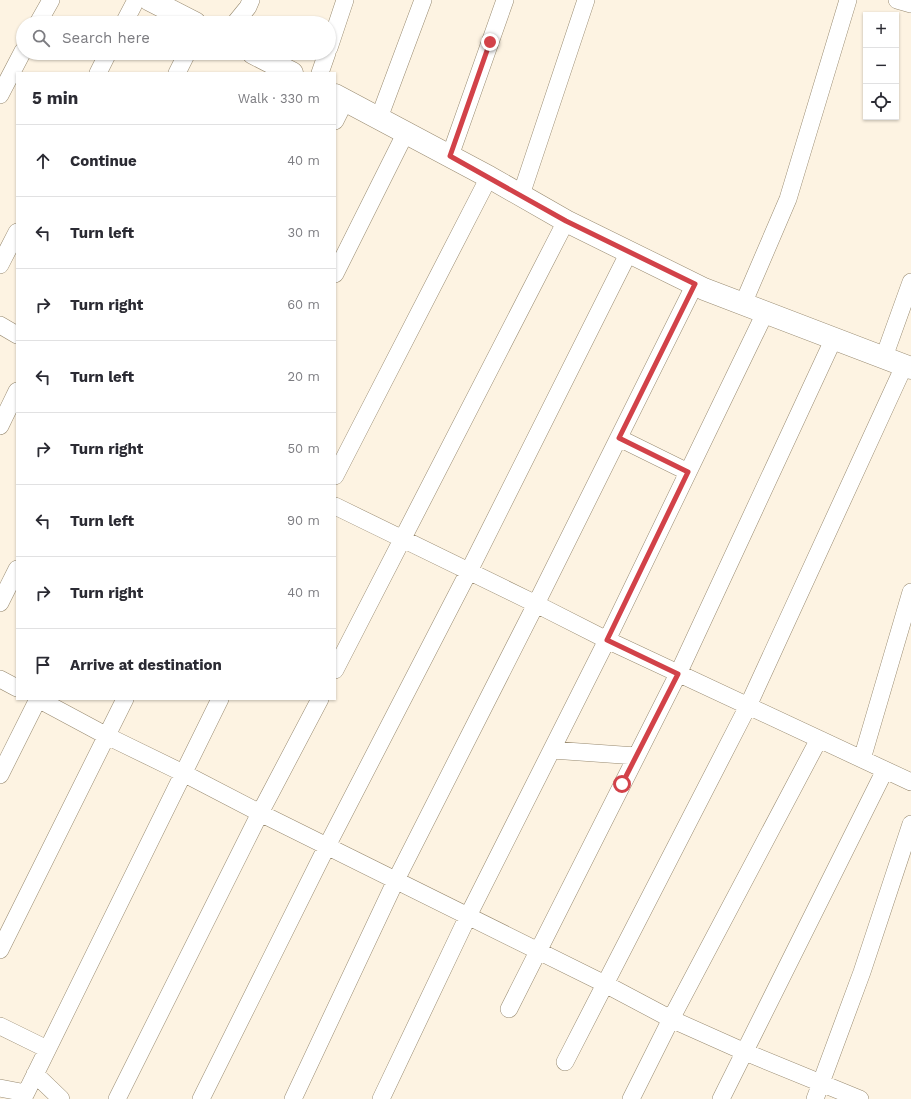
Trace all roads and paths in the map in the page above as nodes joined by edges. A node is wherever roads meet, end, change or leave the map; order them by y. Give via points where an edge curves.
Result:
1 (51, 0) edge
2 (148, 0) edge
3 (251, 0) edge
4 (346, 0) edge
5 (423, 0) edge
6 (505, 0) edge
7 (586, 0) edge
8 (848, 0) edge
9 (897, 0) edge
10 (911, 4) edge
11 (42, 16) edge
12 (131, 16) edge
13 (181, 16) edge
14 (241, 16) edge
15 (336, 28) edge
16 (18, 60) edge
17 (104, 60) edge
18 (184, 60) edge
19 (325, 60) edge
20 (263, 63) edge
21 (98, 72) edge
22 (178, 72) edge
23 (289, 72) edge
24 (320, 72) edge
25 (0, 95) edge
26 (340, 98) edge
27 (336, 116) edge
28 (378, 118) junction
29 (406, 132) junction
30 (450, 156) junction
31 (489, 177) junction
32 (521, 195) junction
33 (566, 221) junction
34 (16, 234) edge
35 (629, 252) junction
36 (0, 265) edge
37 (336, 272) edge
38 (911, 282) edge
39 (695, 284) junction
40 (743, 304) junction
41 (765, 313) junction
42 (0, 325) edge
43 (16, 334) edge
44 (834, 338) junction
45 (900, 364) edge
46 (16, 393) edge
47 (0, 426) edge
48 (619, 438) junction
49 (688, 472) junction
50 (336, 474) edge
51 (336, 506) edge
52 (403, 539) junction
53 (16, 571) edge
54 (469, 572) junction
55 (911, 592) edge
56 (0, 603) edge
57 (536, 604) junction
58 (607, 640) junction
59 (336, 668) edge
60 (678, 674) junction
61 (0, 679) edge
62 (16, 687) edge
63 (37, 700) edge
64 (40, 700) edge
65 (125, 700) edge
66 (220, 700) edge
67 (319, 700) edge
68 (748, 706) junction
69 (107, 736) junction
70 (819, 739) junction
71 (552, 750) junction
72 (636, 756) junction
73 (862, 759) junction
74 (885, 770) junction
75 (183, 773) junction
76 (0, 774) edge
77 (911, 782) edge
78 (260, 813) junction
79 (911, 824) edge
80 (327, 846) junction
81 (396, 880) junction
82 (468, 916) junction
83 (0, 950) edge
84 (539, 952) junction
85 (605, 984) junction
86 (509, 1009) dead end
87 (671, 1019) junction
88 (0, 1026) edge
89 (47, 1049) junction
90 (745, 1052) junction
91 (565, 1062) dead end
92 (35, 1074) junction
93 (0, 1088) edge
94 (818, 1092) edge
95 (24, 1096) edge
96 (61, 1099) edge
97 (117, 1099) edge
98 (202, 1099) edge
99 (293, 1099) edge
100 (381, 1099) edge
101 (631, 1099) edge
102 (721, 1099) edge
103 (860, 1099) edge

1 - 11 street
2 - 12 street
2 - 13 main road
3 - 14 street
4 - 15 street
5 - 28 street
6 - 30 street
7 - 32 street
8 - 40 street via 788,199
9 - 10 street
16 - 25 street
17 - 21 street
18 - 22 street
19 - 24 street
20 - 23 main road
26 - 27 street
26 - 28 main road
28 - 29 main road
29 - 30 main road
29 - 37 street
30 - 31 main road
31 - 32 main road
31 - 50 street
32 - 33 main road
33 - 35 main road
33 - 52 street
34 - 36 street
35 - 39 main road
35 - 54 street
38 - 45 street
39 - 40 main road
39 - 48 street
40 - 41 main road
41 - 44 main road
41 - 49 street
42 - 43 street
44 - 45 main road
44 - 60 street
45 - 68 street
46 - 47 street
48 - 49 street
48 - 57 street
49 - 58 street
51 - 52 street
52 - 54 street
52 - 59 street
53 - 56 street
54 - 57 street
54 - 80 street
55 - 73 street
57 - 58 street
57 - 81 street
58 - 60 street
58 - 71 street
60 - 68 street
60 - 72 street
61 - 62 street
63 - 76 street
64 - 69 street
65 - 69 street
66 - 75 street
67 - 78 street
68 - 70 street
68 - 85 street
69 - 75 street
69 - 83 street
70 - 73 street
70 - 87 street
71 - 72 street
71 - 82 street
72 - 84 street
73 - 74 street
74 - 77 street
74 - 90 street
75 - 78 street
75 - 89 street
78 - 80 street
78 - 97 street
79 - 94 street via 862,972
80 - 81 street
80 - 98 street
81 - 82 street
81 - 99 street
82 - 84 street
82 - 100 street
84 - 85 street
84 - 86 street
85 - 87 street
85 - 91 street
87 - 90 street
87 - 101 street
88 - 89 street
89 - 92 street
90 - 94 street
90 - 102 street
92 - 95 street
92 - 96 street
93 - 95 street
94 - 103 street

